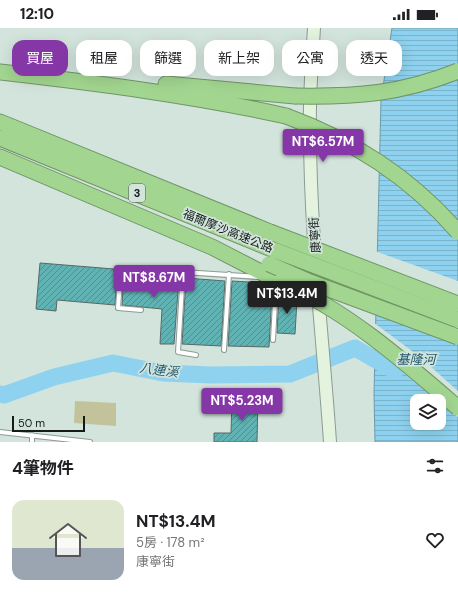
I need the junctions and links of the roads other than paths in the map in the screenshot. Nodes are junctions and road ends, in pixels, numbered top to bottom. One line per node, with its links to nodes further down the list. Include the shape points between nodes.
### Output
1 (314, 28): 14 (street, 康寧街, via 310,78 310,131)
2 (458, 71): 4 (highway, bridge, via 428,83 345,96 295,96 165,84)
3 (0, 72): 4 (highway)
4 (91, 83): 8 (highway, bridge, via 231,104 286,116 311,125 370,155 408,182 440,211)
5 (0, 122): 15 (highway, 福爾摩沙高速公路 / 3, bridge, via 270,232)
6 (0, 138): 10 (highway, 福爾摩沙高速公路 / 3)
7 (0, 157): 9 (highway)
8 (458, 232)
9 (212, 247): 10 (highway); 13 (highway)
10 (272, 257): 17 (highway, 福爾摩沙高速公路 / 3, bridge); 18 (highway, bridge, via 310,282)
11 (183, 271): 12 (lane); 16 (lane, via 122,268 118,308); 21 (lane, via 178,352)
12 (229, 274): 13 (lane); 20 (lane)
13 (278, 282): 14 (lane); 19 (lane); 22 (highway, bridge, via 300,290 354,325 400,358)
14 (319, 299): 27 (street, 康寧街)
15 (458, 304)
16 (141, 310)
17 (458, 320)
18 (458, 337)
19 (273, 340)
20 (224, 350)
21 (196, 355)
22 (458, 408)
23 (0, 432): 24 (lane)
24 (32, 435): 25 (lane); 26 (lane)
25 (32, 442)
26 (90, 442)
27 (330, 442)

